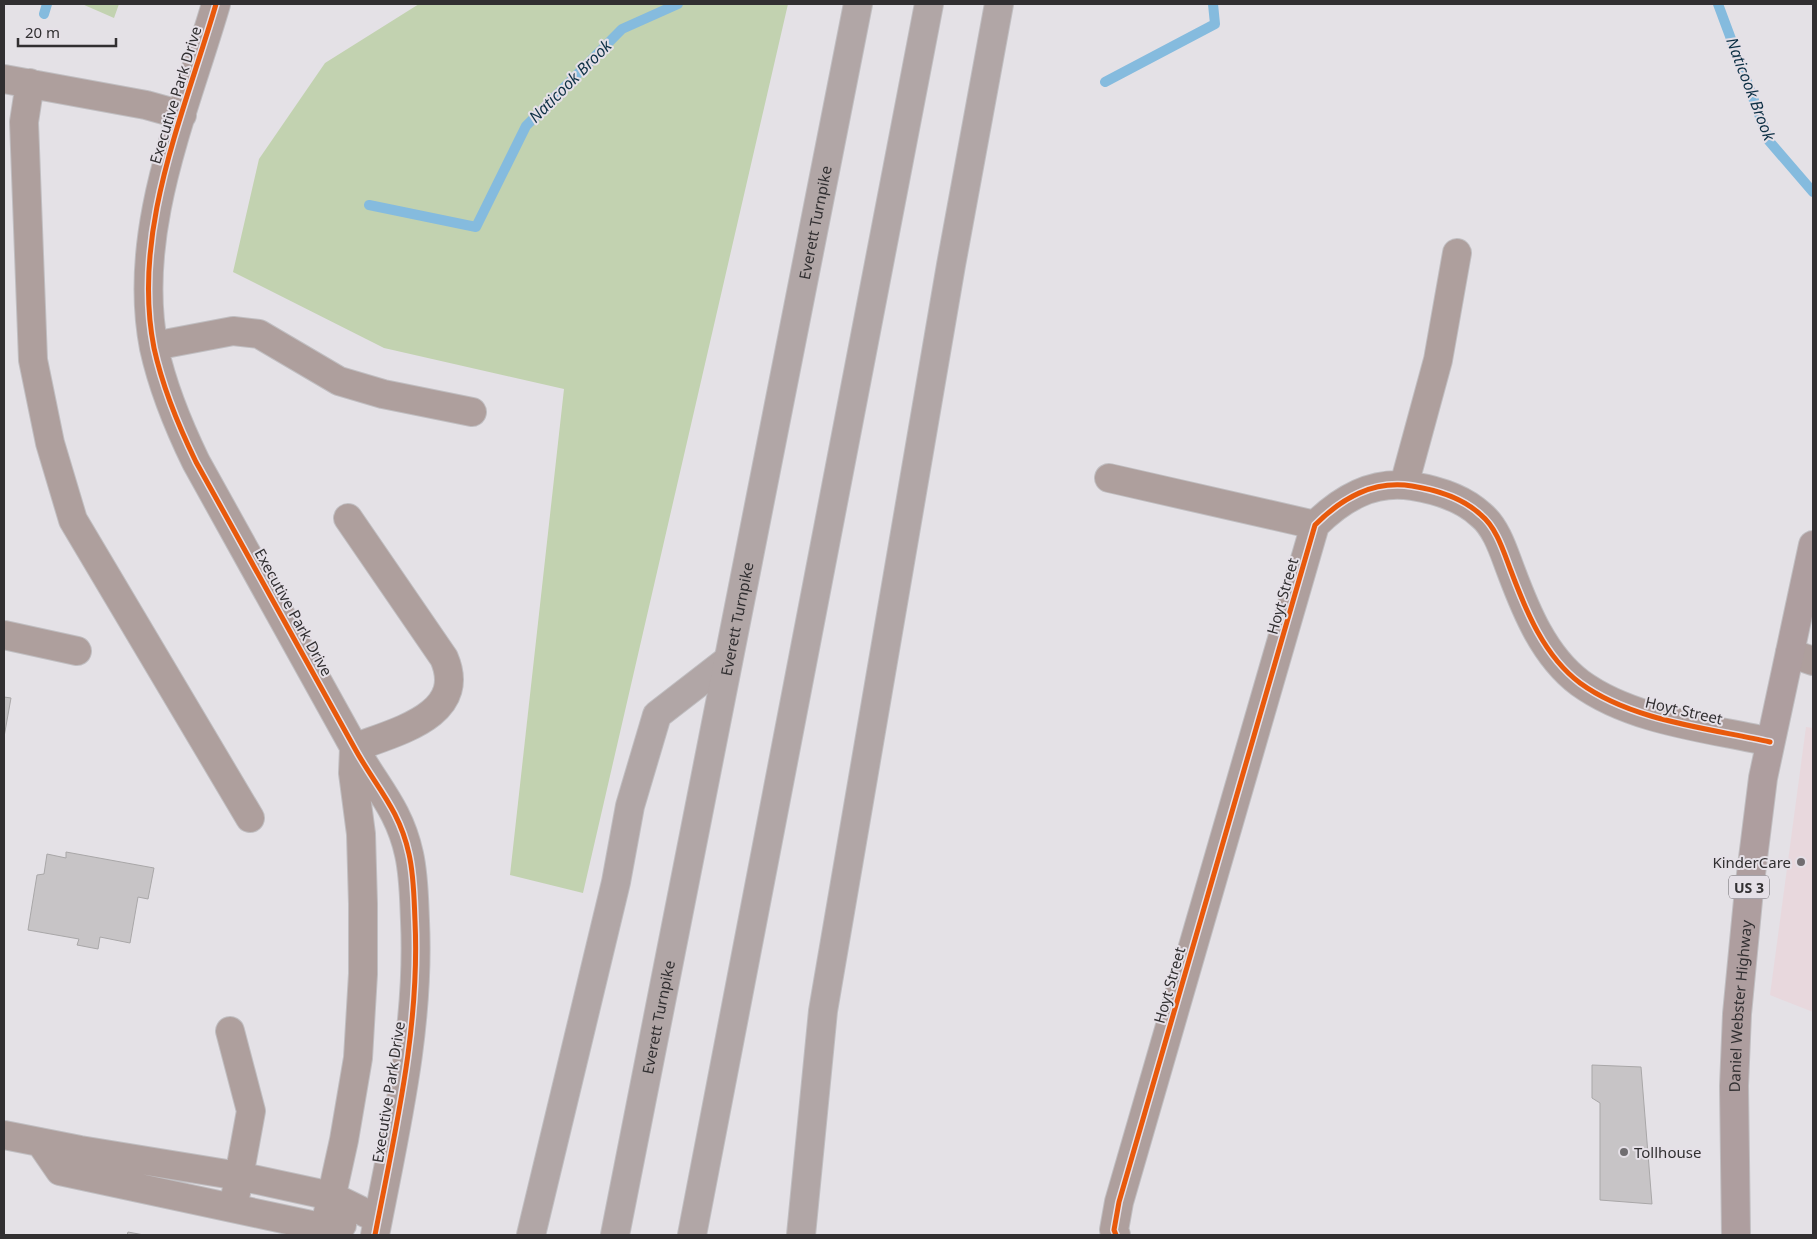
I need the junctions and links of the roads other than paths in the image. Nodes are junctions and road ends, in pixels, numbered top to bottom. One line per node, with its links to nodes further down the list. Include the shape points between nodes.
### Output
1 (216, 4): 6 (street, Executive Park Drive)
2 (858, 4): 19 (highway, Everett Turnpike)
3 (929, 4): 33 (highway)
4 (999, 4): 34 (highway, via 823,1011)
5 (17, 81): 6 (street, via 146,105); 22 (street, via 24,122 33,360 50,443 73,520)
6 (182, 115): 8 (street, Executive Park Drive, via 164,177 153,234 149,292)
7 (1457, 253): 11 (street, via 1438,360)
8 (154, 346): 9 (street, via 233,331 259,334 339,380 383,394); 21 (street, Executive Park Drive, via 174,416 196,462)
9 (472, 412)
10 (1109, 478): 13 (street)
11 (1404, 485): 13 (street, Hoyt Street, via 1377,486 1353,495 1331,509); 20 (street, Hoyt Street, via 1433,490 1459,500 1482,515 1500,542 1528,614 1548,647 1578,682 1630,710)
12 (348, 518): 21 (street, via 444,658 450,672 449,689 441,706 426,718)
13 (1315, 526): 35 (street, Hoyt Street, via 1119,1202)
14 (1813, 545): 15 (main road, Daniel Webster Highway / US 3)
15 (1809, 574): 18 (main road, Daniel Webster Highway / US 3)
16 (4, 635): 17 (street)
17 (77, 651)
18 (1802, 657): 20 (main road, Daniel Webster Highway / US 3)
19 (728, 660): 31 (highway, via 657,715 630,806 616,882); 32 (highway, Everett Turnpike)
20 (1770, 742): 36 (main road, Daniel Webster Highway / US 3, via 1757,821 1737,1014 1734,1086)
21 (354, 748): 27 (street, via 363,904 363,974 358,1058); 29 (street, Executive Park Drive, via 394,809 409,852 413,875 416,944 413,1018 405,1085)
22 (250, 818)
23 (230, 1031): 26 (street, via 251,1111)
24 (4, 1135): 25 (street)
25 (40, 1142): 26 (street); 28 (street, via 60,1171)
26 (240, 1176): 27 (street); 28 (street)
27 (331, 1196): 29 (street); 30 (street)
28 (233, 1213): 30 (street)
29 (377, 1227): 30 (street)
30 (324, 1231)
31 (532, 1235)
32 (615, 1235)
33 (692, 1235)
34 (801, 1235)
35 (1116, 1235)
36 (1736, 1235)

